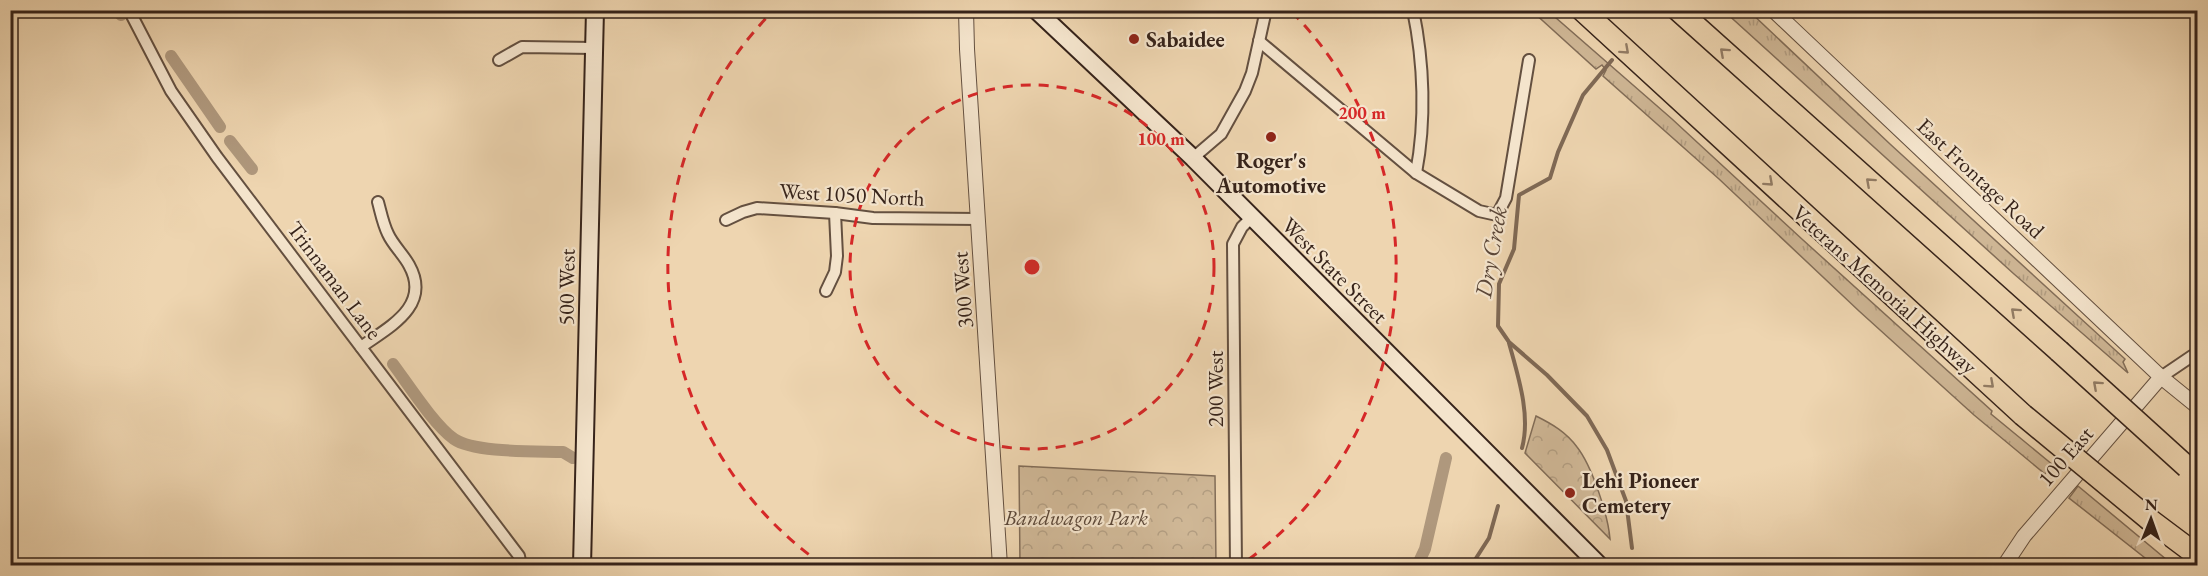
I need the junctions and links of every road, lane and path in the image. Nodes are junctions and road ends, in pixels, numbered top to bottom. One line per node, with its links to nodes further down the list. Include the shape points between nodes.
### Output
1 (129, 10): 22 (street, Trinnaman Lane, via 171,91)
2 (595, 10): 11 (main road, 500 West)
3 (966, 10): 19 (street, 300 West)
4 (1036, 10): 14 (main road, West State Street)
5 (1266, 10): 10 (street)
6 (1413, 10): 15 (street, via 1420,55 1422,131)
7 (1582, 10): 27 (highway, Veterans Memorial Highway, one-way to 27, bridge, via 2023,415)
8 (1678, 10): 26 (highway, one-way to 8, bridge)
9 (1776, 11): 24 (street, East Frontage Road)
10 (1259, 41): 14 (street, via 1245,91 1221,134); 15 (street)
11 (594, 48): 12 (street, via 522,47); 29 (main road, 500 West)
12 (499, 60)
13 (1529, 60): 15 (street, via 1506,198 1497,215 1479,211)
14 (1193, 158): 18 (main road, West State Street)
15 (1416, 173)
16 (378, 202): 22 (street, via 388,235 416,278 415,297 393,325)
17 (835, 213): 19 (street, West 1050 North, via 873,218); 20 (street, West 1050 North, via 757,208); 21 (street, via 836,272)
18 (1251, 218): 31 (street, 200 West, via 1233,244); 32 (main road, West State Street)
19 (978, 219): 30 (street, 300 West)
20 (726, 220)
21 (826, 291)
22 (361, 347): 28 (street, Trinnaman Lane, via 519,556)
23 (2198, 355): 24 (street)
24 (2161, 376): 25 (street, East Frontage Road); 33 (street, 100 East, via 2024,536)
25 (2198, 407)
26 (2192, 471)
27 (2198, 556)
28 (521, 566)
29 (582, 566)
30 (1000, 566)
31 (1236, 566)
32 (1600, 566)
33 (2004, 566)

